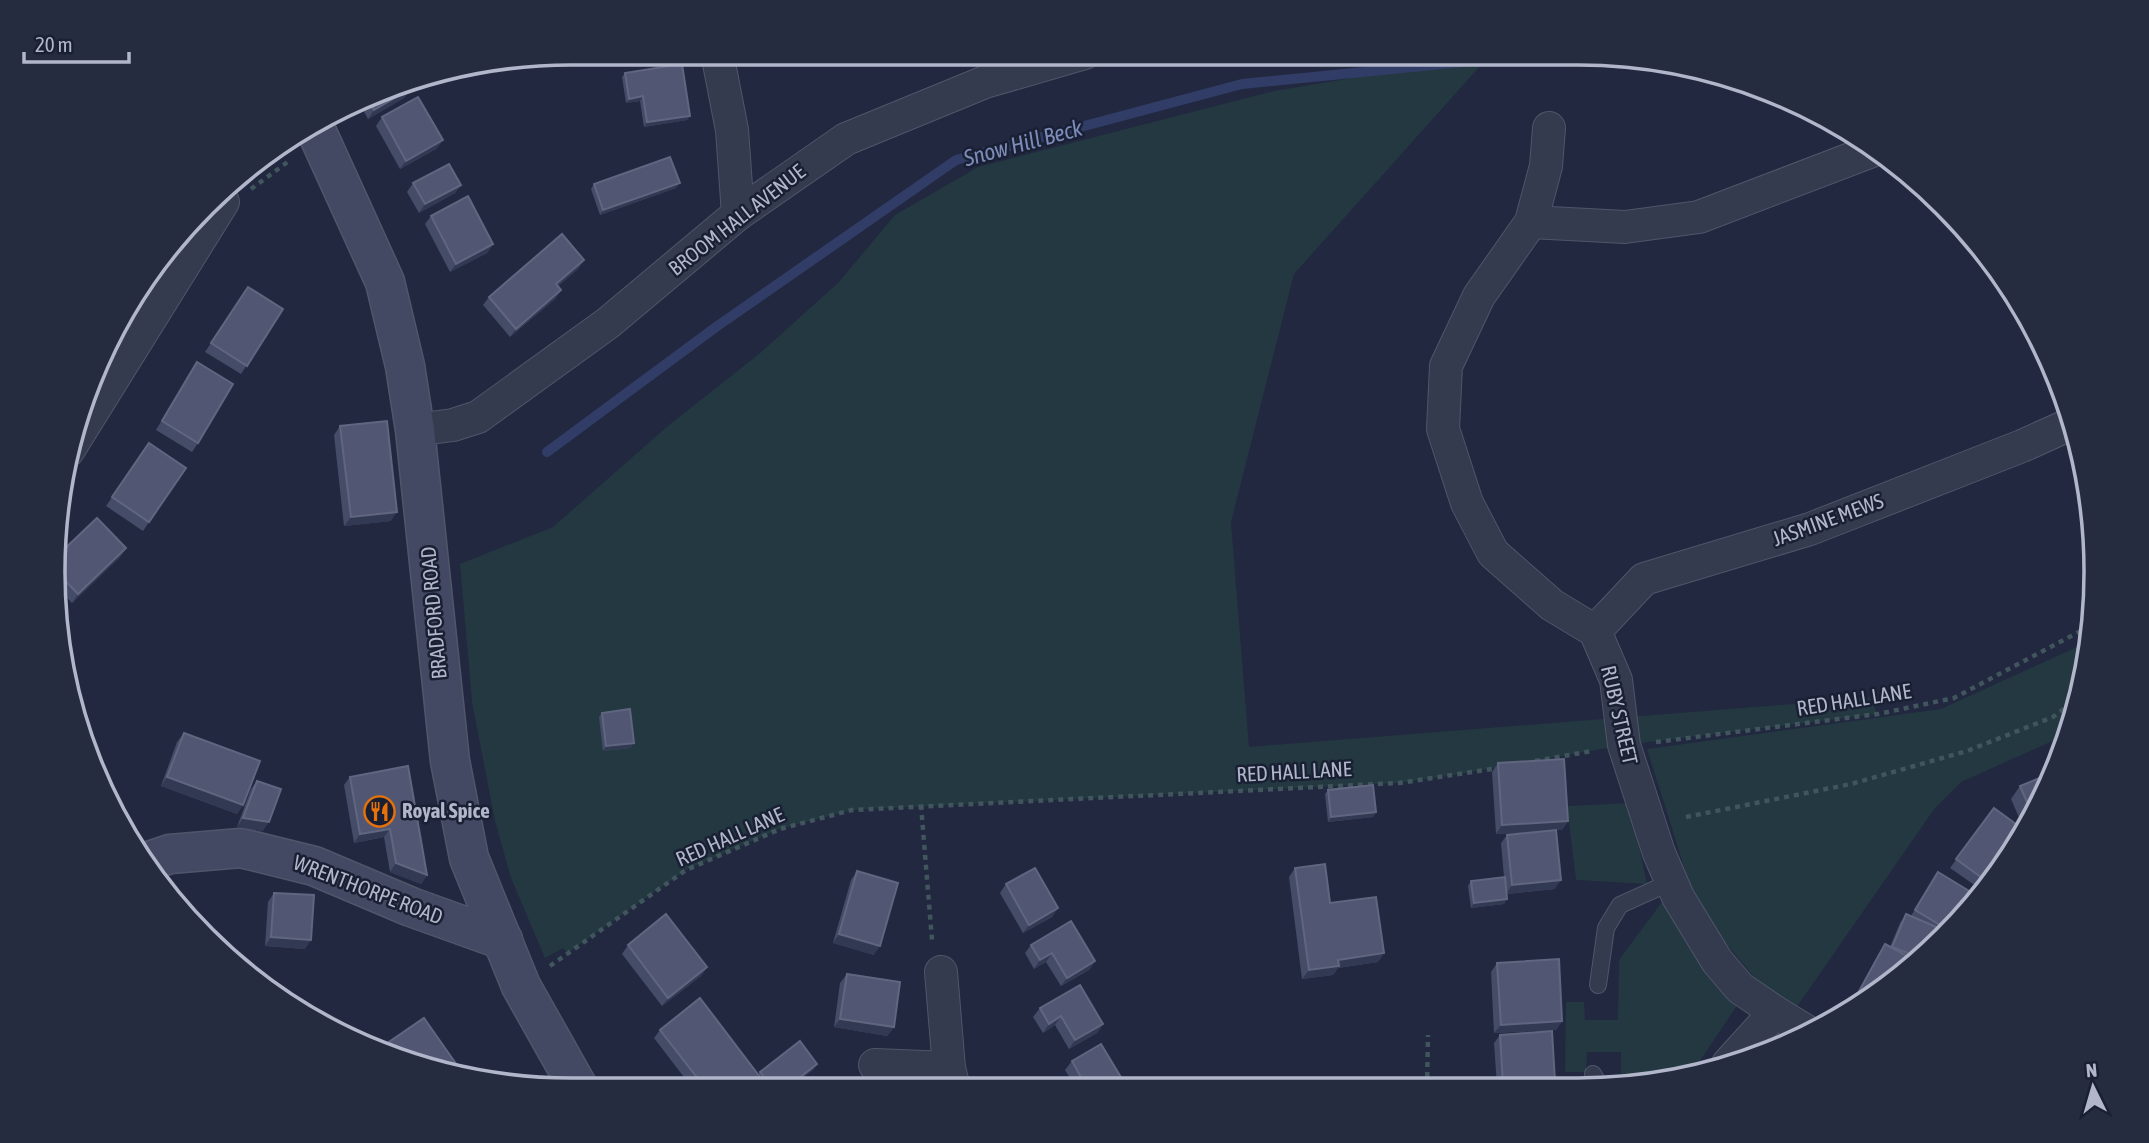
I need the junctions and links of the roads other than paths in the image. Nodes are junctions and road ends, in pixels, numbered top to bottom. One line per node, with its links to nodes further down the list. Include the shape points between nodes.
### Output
1 (719, 65): 7 (street, via 732,130)
2 (1044, 65): 7 (street, BROOM HALL AVENUE, via 985,82 846,139)
3 (1549, 128): 8 (street, via 1546,166)
4 (318, 133): 12 (street, BRADFORD ROAD, via 385,282)
5 (1864, 154): 8 (street, via 1699,217 1625,227)
6 (214, 212): 9 (street)
7 (738, 214): 12 (street, BROOM HALL AVENUE, via 608,323 478,417)
8 (1531, 222): 13 (street, via 1479,296 1446,366 1443,429 1467,503 1493,553 1552,605)
9 (200, 228): 10 (street)
10 (91, 412)
11 (2063, 428): 13 (street, JASMINE MEWS, via 1810,529 1644,579)
12 (415, 430): 16 (street, BRADFORD ROAD, via 450,761 469,858)
13 (1595, 631): 15 (street, RUBY STREET, via 1616,680 1624,745)
14 (154, 859): 16 (street, WRENTHORPE ROAD, via 241,848 314,866)
15 (1671, 882): 18 (lane, via 1620,905 1606,929); 19 (street, RUBY STREET, via 1717,961 1740,988)
16 (503, 940): 23 (street, BRADFORD ROAD, via 520,986)
17 (941, 972): 24 (street)
18 (1598, 985)
19 (1775, 1012): 20 (street, RUBY STREET); 21 (street)
20 (1800, 1027)
21 (1740, 1051)
22 (875, 1065): 24 (street)
23 (573, 1078)
24 (951, 1078)

